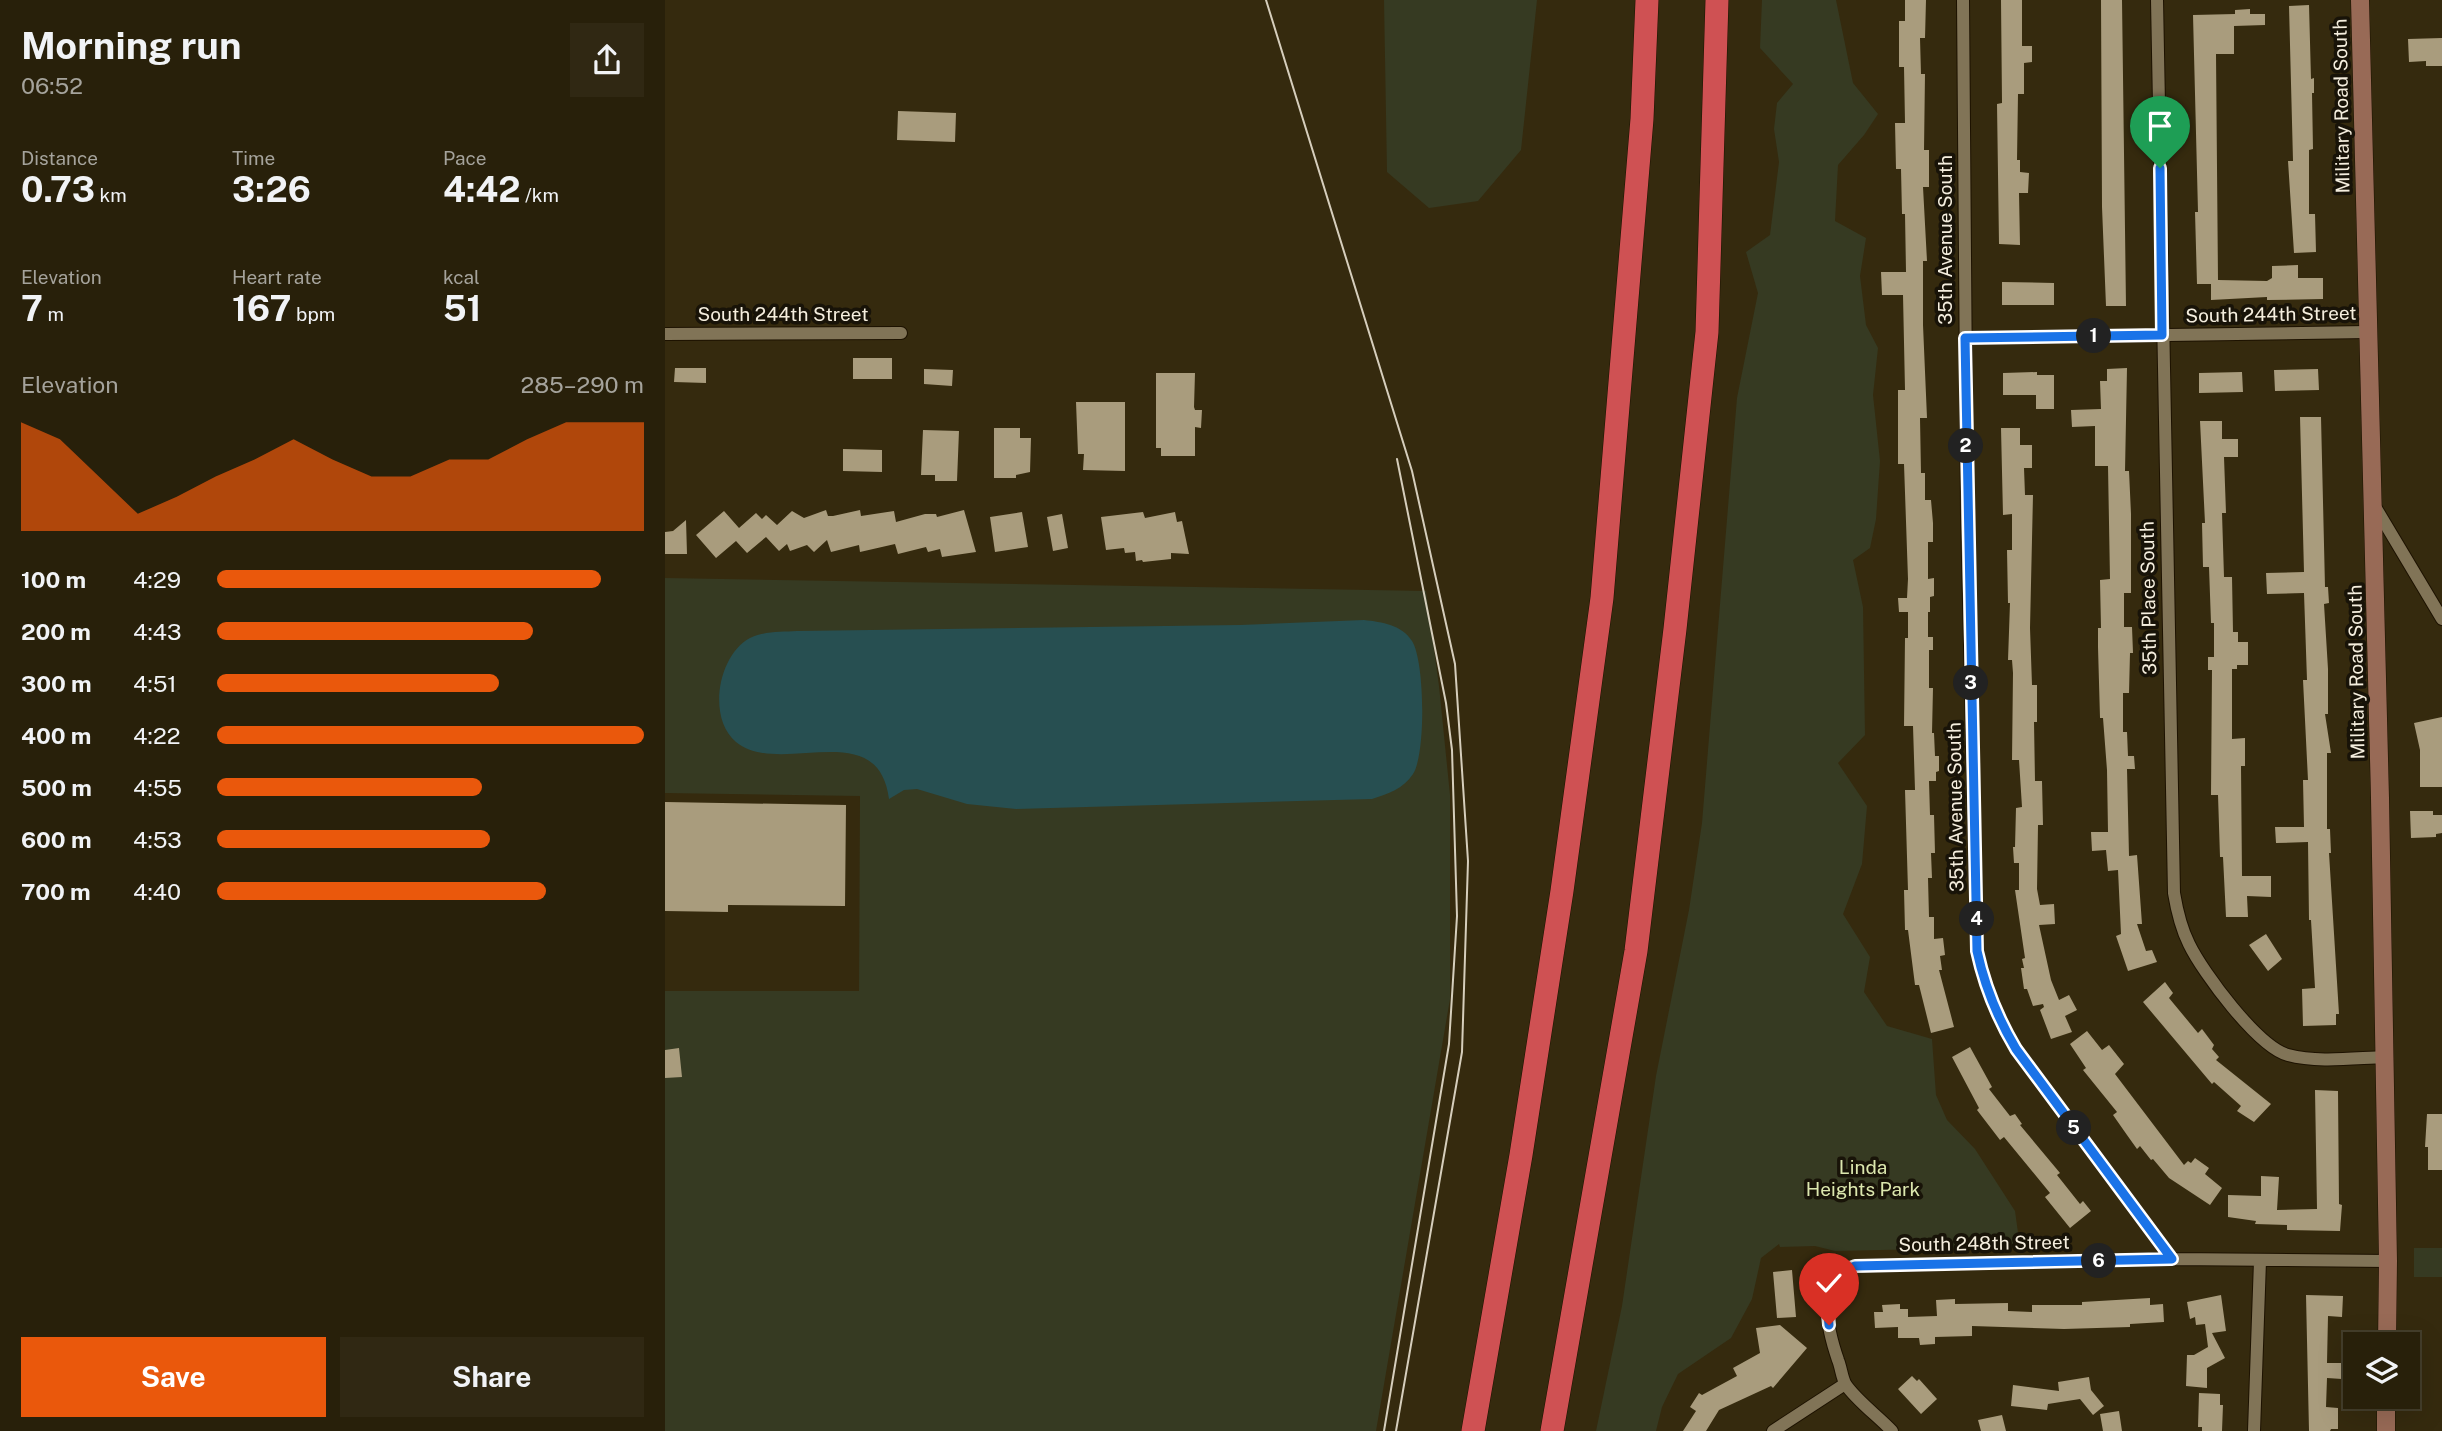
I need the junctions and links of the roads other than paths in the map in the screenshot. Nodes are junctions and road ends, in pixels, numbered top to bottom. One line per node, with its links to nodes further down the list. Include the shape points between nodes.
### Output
1 (1647, 0): 20 (highway, via 1640,145 1602,598 1562,891)
2 (1717, 0): 21 (highway, via 1707,332 1675,629 1636,951)
3 (1963, 0): 10 (street, 35th Avenue South)
4 (2157, 0): 9 (street, 35th Place South)
5 (2360, 0): 6 (main road, Military Road South)
6 (2367, 332): 9 (street, South 244th Street); 11 (main road, Military Road South)
7 (901, 333): 8 (street, South 244th Street)
8 (665, 334)
9 (2162, 335): 10 (street, South 244th Street); 13 (street, 35th Place South, via 2173,893 2179,922 2213,979 2272,1047 2301,1058)
10 (1965, 338): 14 (street, 35th Avenue South, via 1977,951 1985,987 2016,1049)
11 (2372, 502): 12 (street); 13 (main road, Military Road South)
12 (2442, 619)
13 (2385, 1057): 16 (main road, Military Road South)
14 (2172, 1259): 15 (street, South 248th Street); 18 (street, South 248th Street, via 1867,1264 1845,1270 1835,1277 1827,1308)
15 (2260, 1261): 16 (street, South 248th Street); 24 (street)
16 (2388, 1261): 17 (main road, Military Road South)
17 (2387, 1332)
18 (1845, 1384): 22 (street); 23 (street)
19 (2386, 1409): 25 (main road)
20 (1473, 1431)
21 (1552, 1431)
22 (1773, 1431)
23 (1892, 1431)
24 (2254, 1431)
25 (2386, 1431)

